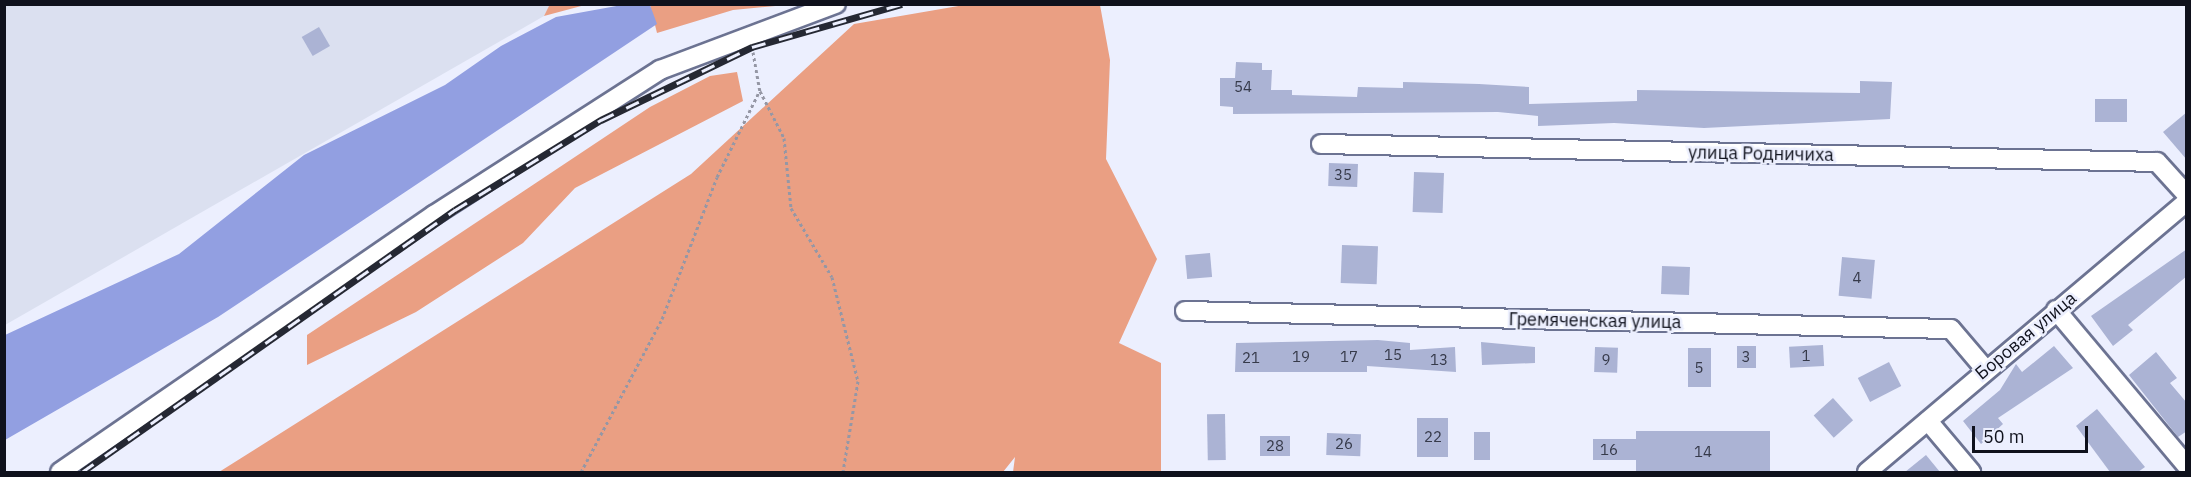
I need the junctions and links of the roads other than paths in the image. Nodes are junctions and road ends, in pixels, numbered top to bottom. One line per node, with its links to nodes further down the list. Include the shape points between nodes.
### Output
1 (836, 4): 10 (street, via 660,70 434,215)
2 (1321, 144): 3 (street, улица Родничиха, via 2157,162)
3 (2187, 194)
4 (2187, 202): 5 (street, Боровая улица)
5 (2056, 310): 7 (street, Боровая улица); 9 (street)
6 (1185, 311): 7 (street, Гремяченская улица, via 1951,329)
7 (1985, 369): 8 (street, Боровая улица)
8 (1928, 421): 11 (street, Боровая улица); 12 (street)
9 (2187, 465)
10 (60, 472)
11 (1867, 472)
12 (1971, 472)

